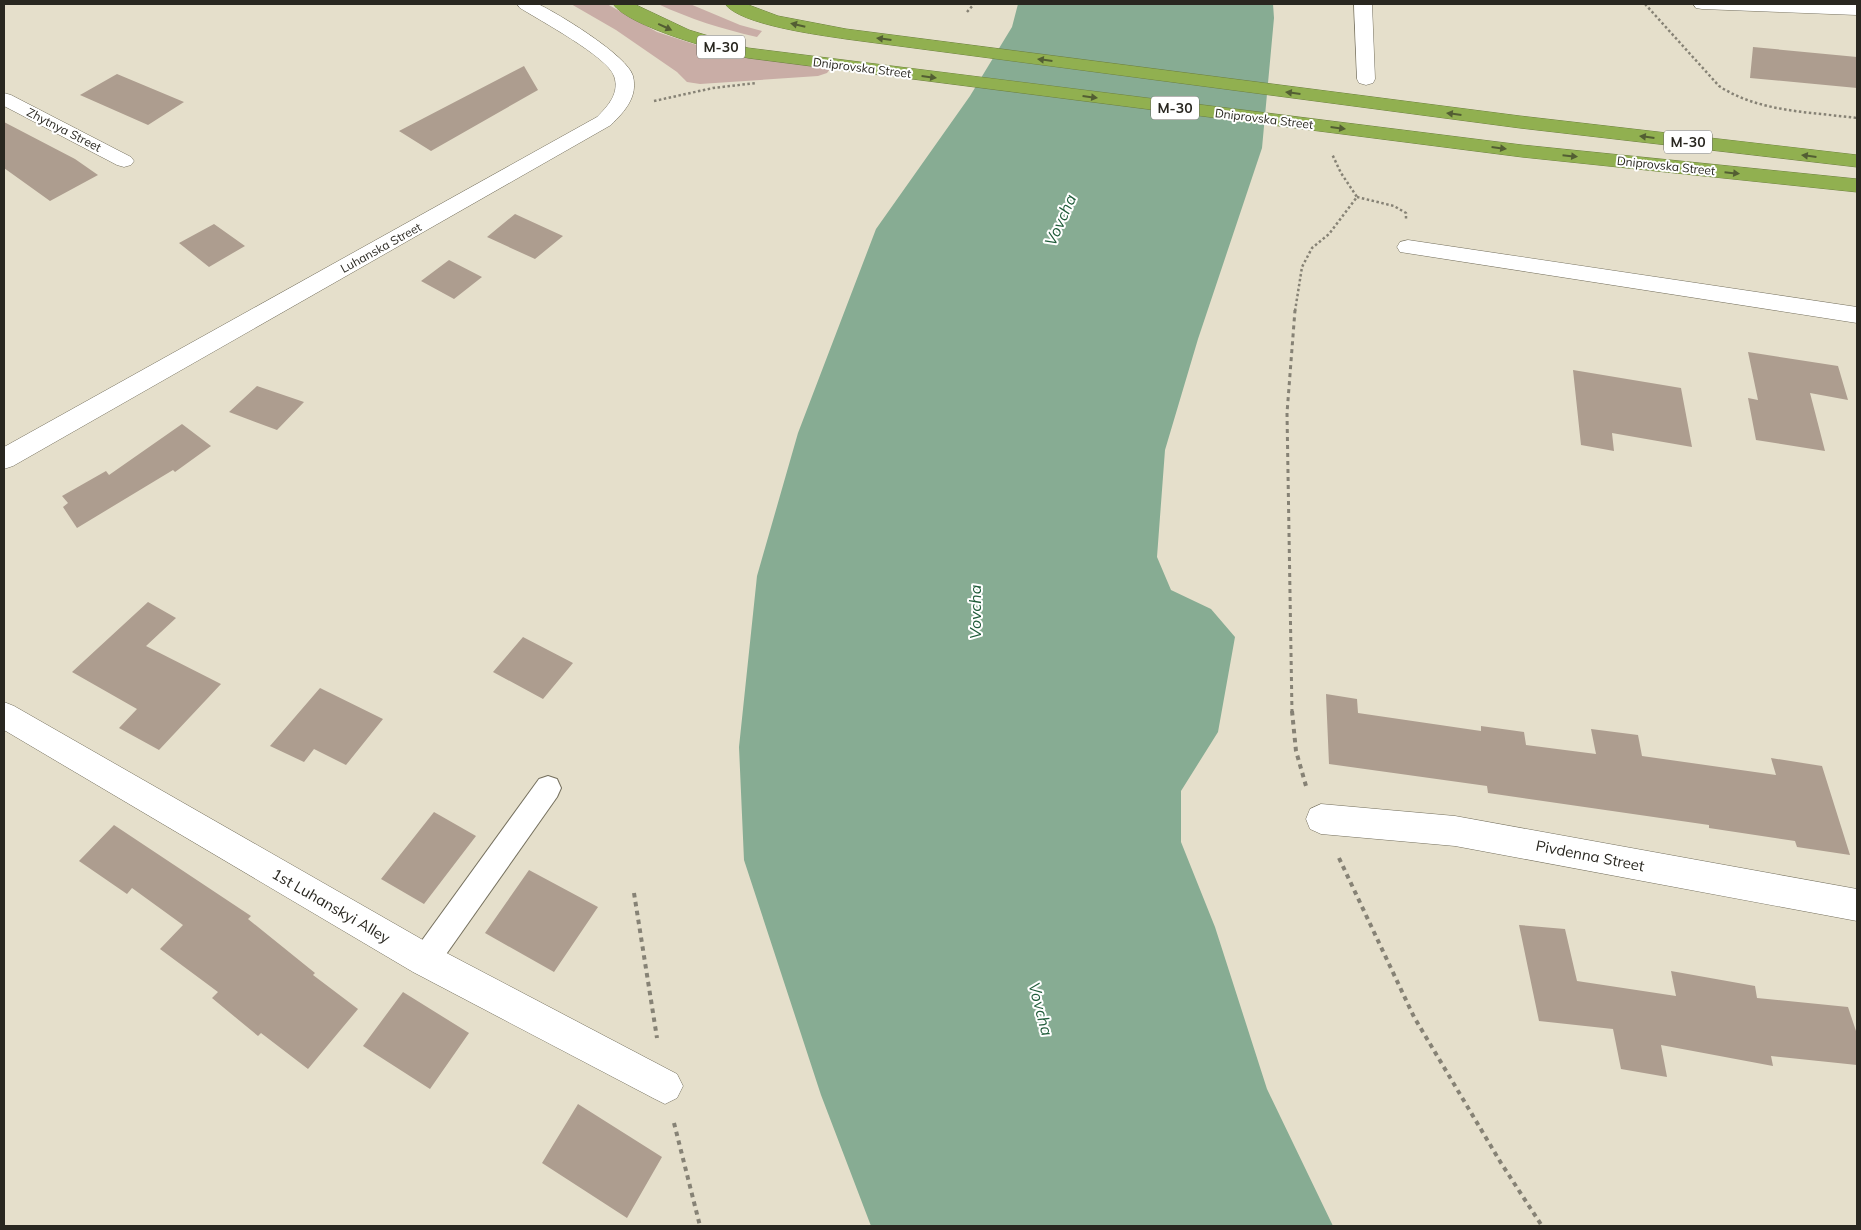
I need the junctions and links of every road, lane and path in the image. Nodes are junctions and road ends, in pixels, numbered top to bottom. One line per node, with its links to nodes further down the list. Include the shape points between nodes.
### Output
1 (526, 4): 14 (street, Luhanska Street, via 598,48 623,73 625,94)
2 (622, 4): 19 (highway, Dniprovska Street / М-30, one-way to 19, via 677,33 748,53 1522,151)
3 (724, 4): 8 (highway, Dniprovska Street)
4 (974, 4): 10 (path)
5 (1363, 4): 11 (street)
6 (1645, 4): 15 (path, via 1719,86 1734,96 1773,107)
7 (1702, 4): 9 (street)
8 (738, 7): 18 (highway, Dniprovska Street / М-30, one-way to 8, via 1520,122 846,34 776,20)
9 (1857, 10)
10 (967, 12)
11 (1366, 79)
12 (764, 83): 14 (path, via 669,97)
13 (4, 99): 17 (street, Zhytnya Street)
14 (611, 115): 23 (street, Luhanska Street, via 591,130)
15 (1857, 118)
16 (1330, 152): 20 (path)
17 (124, 161)
18 (1857, 162)
19 (1857, 186)
20 (1357, 197): 21 (path, via 1394,206 1406,213); 26 (path, via 1329,234 1312,248 1302,266 1287,413 1292,712 1296,751 1306,790)
21 (1408, 247): 22 (street)
22 (1857, 315)
23 (4, 459)
24 (4, 714): 28 (street, 1st Luhanskyi Alley)
25 (548, 788): 28 (lane)
26 (1320, 819): 27 (street, Pivdenna Street, via 1455,831); 30 (path, via 1414,1017)
27 (1857, 905)
28 (425, 960): 29 (street, 1st Luhanskyi Alley)
29 (665, 1086)
30 (1542, 1226)

